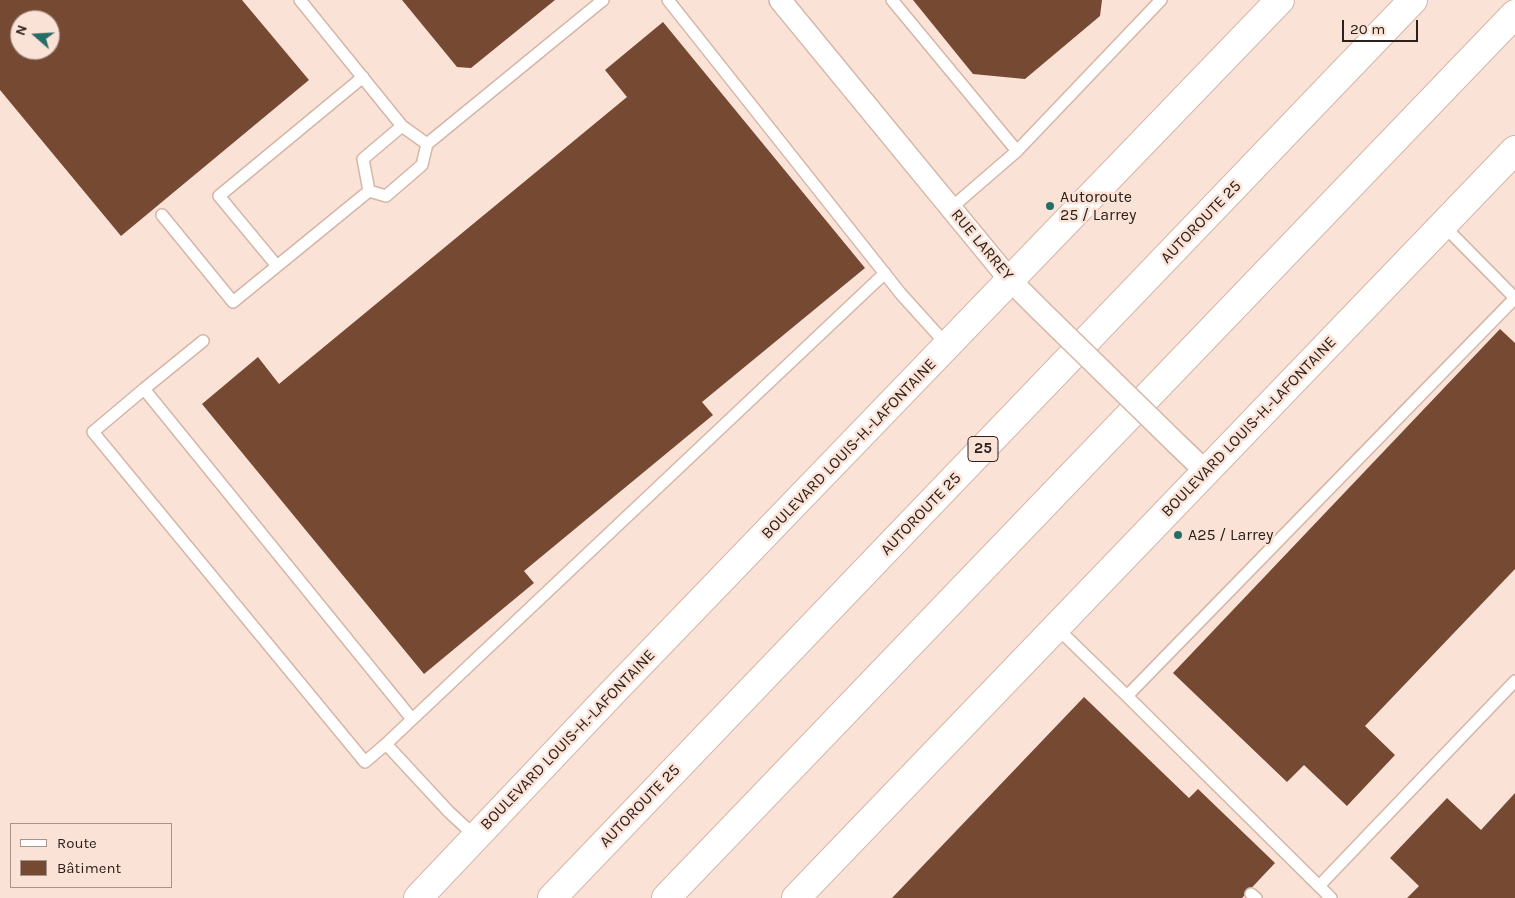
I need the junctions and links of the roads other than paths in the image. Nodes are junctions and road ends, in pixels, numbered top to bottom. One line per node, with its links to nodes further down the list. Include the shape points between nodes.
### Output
1 (300, 0): 10 (lane)
2 (603, 0): 12 (lane)
3 (668, 0): 20 (lane)
4 (780, 0): 16 (street, RUE LARREY)
5 (892, 0): 14 (lane)
6 (1161, 0): 14 (lane)
7 (1280, 0): 21 (main road, BOULEVARD LOUIS-H.-LAFONTAINE)
8 (1413, 0): 35 (main road, AUTOROUTE 25 / 25)
9 (1515, 14): 36 (main road)
10 (363, 77): 11 (lane); 19 (lane, via 220,196)
11 (402, 126): 12 (lane); 15 (lane, via 363,159)
12 (427, 144): 15 (lane, via 422,165 386,196)
13 (1515, 150): 18 (main road, BOULEVARD LOUIS-H.-LAFONTAINE)
14 (1016, 151): 16 (lane)
15 (369, 190): 19 (lane)
16 (951, 208): 21 (street, RUE LARREY)
17 (162, 215): 19 (lane, via 233,302)
18 (1443, 225): 22 (lane); 26 (main road, BOULEVARD LOUIS-H.-LAFONTAINE)
19 (277, 266)
20 (885, 273): 24 (lane); 30 (lane)
21 (1010, 280): 24 (main road, BOULEVARD LOUIS-H.-LAFONTAINE); 26 (street, RUE LARREY, bridge)
22 (1515, 298): 29 (lane)
23 (203, 341): 25 (lane)
24 (948, 346): 32 (main road, BOULEVARD LOUIS-H.-LAFONTAINE)
25 (144, 389): 30 (lane); 31 (lane, via 93,432 365,762)
26 (1205, 471): 27 (main road, BOULEVARD LOUIS-H.-LAFONTAINE)
27 (1056, 628): 29 (lane); 37 (main road, BOULEVARD LOUIS-H.-LAFONTAINE)
28 (1515, 681): 33 (lane)
29 (1126, 696): 33 (lane)
30 (412, 719): 31 (lane)
31 (386, 744): 32 (lane)
32 (476, 837): 34 (main road, BOULEVARD LOUIS-H.-LAFONTAINE)
33 (1319, 886): 38 (lane)
34 (418, 898)
35 (552, 898)
36 (666, 898)
37 (796, 898)
38 (1331, 898)

